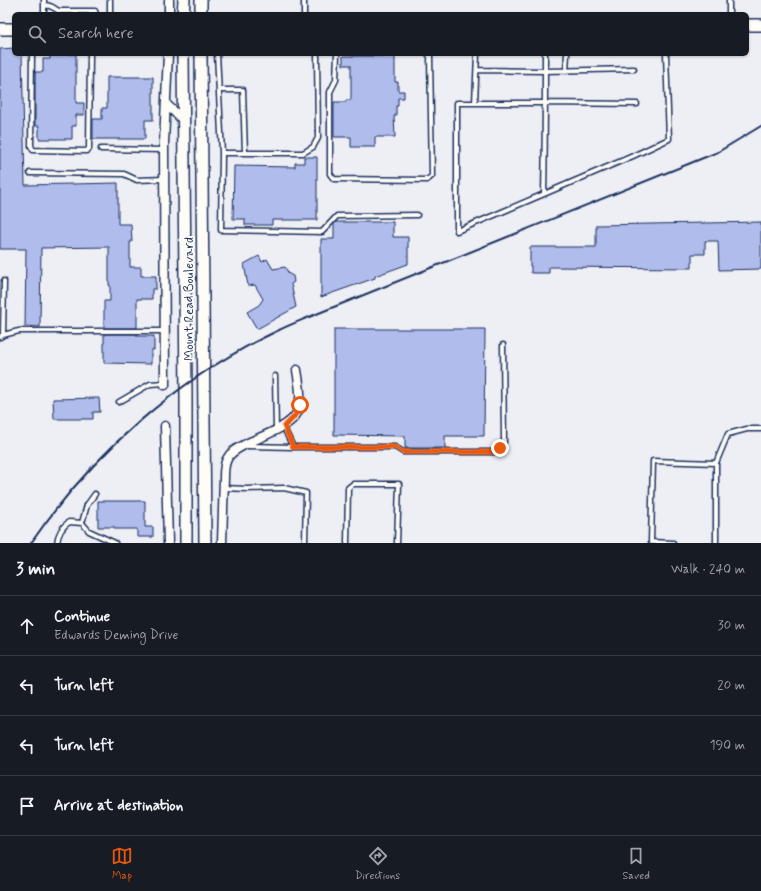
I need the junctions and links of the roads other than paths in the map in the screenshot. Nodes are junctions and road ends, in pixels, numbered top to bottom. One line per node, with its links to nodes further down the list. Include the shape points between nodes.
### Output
1 (44, 0): 8 (lane)
2 (110, 0): 11 (lane)
3 (169, 0): 12 (street)
4 (184, 0): 13 (main road)
5 (201, 0): 14 (main road)
6 (304, 0): 15 (lane)
7 (729, 0): 16 (lane)
8 (44, 5): 9 (lane); 10 (lane, via 52,6 59,11)
9 (44, 12)
10 (95, 12)
11 (110, 12)
12 (169, 12)
13 (184, 12)
14 (201, 12)
15 (304, 12)
16 (729, 12)
17 (749, 25): 18 (main road)
18 (761, 25)
19 (12, 28): 20 (main road)
20 (0, 29)
21 (32, 56): 22 (lane, via 33,150 86,151 89,149)
22 (90, 56)
23 (168, 56): 41 (street, Mount Read Boulevard)
24 (183, 56): 43 (main road, Mount Read Boulevard)
25 (201, 56): 73 (main road, Mount Read Boulevard)
26 (217, 56): 38 (lane)
27 (318, 56): 47 (lane, via 318,138 313,147 303,153)
28 (337, 56): 29 (lane, via 336,80 330,92 330,174 334,179 427,180 432,176)
29 (430, 56)
30 (477, 56): 35 (lane)
31 (545, 56): 36 (lane)
32 (567, 56): 37 (lane)
33 (666, 56): 50 (lane, via 669,139)
34 (634, 69): 37 (lane)
35 (477, 70): 36 (lane); 39 (lane)
36 (545, 71): 37 (lane); 40 (lane)
37 (566, 71)
38 (219, 90): 46 (lane); 47 (lane, via 243,90)
39 (476, 103): 40 (lane); 50 (lane, via 457,103 457,231)
40 (545, 103): 42 (lane); 50 (lane)
41 (166, 104): 43 (street); 45 (street, Mount Read Boulevard)
42 (637, 104)
43 (184, 121): 72 (main road, Mount Read Boulevard)
44 (101, 149): 45 (lane)
45 (164, 150): 49 (street, Mount Read Boulevard)
46 (222, 153): 47 (lane); 51 (lane, via 221,230 322,232 337,216)
47 (245, 153)
48 (30, 173): 49 (lane, via 124,174 137,180)
49 (165, 179): 53 (street, Mount Read Boulevard)
50 (544, 194)
51 (417, 215)
52 (4, 281): 54 (lane)
53 (165, 331): 54 (lane, via 19,331); 58 (street, Mount Read Boulevard)
54 (2, 336)
55 (503, 345): 64 (lane, via 504,442 494,452 403,452 395,447)
56 (297, 370): 61 (street, via 300,405 292,420)
57 (276, 376): 61 (lane)
58 (165, 384): 59 (lane, via 150,384)
59 (119, 402)
60 (165, 426): 71 (street)
61 (280, 428): 63 (street); 64 (lane)
62 (761, 429): 65 (lane, via 747,429 728,434)
63 (242, 446): 64 (lane); 66 (street, via 227,458)
64 (293, 447)
65 (716, 463): 78 (lane, via 653,462 651,542); 79 (lane)
66 (224, 488): 74 (street); 75 (lane, via 284,488 306,493)
67 (95, 494): 68 (lane, via 87,505)
68 (82, 523): 69 (lane, via 69,522 62,527); 70 (lane, via 89,531)
69 (57, 543)
70 (115, 543)
71 (168, 543)
72 (186, 543)
73 (205, 543)
74 (222, 543)
75 (305, 543)
76 (347, 543): 77 (lane, via 348,488 353,484 398,484)
77 (397, 543)
78 (673, 543)
79 (716, 543)

